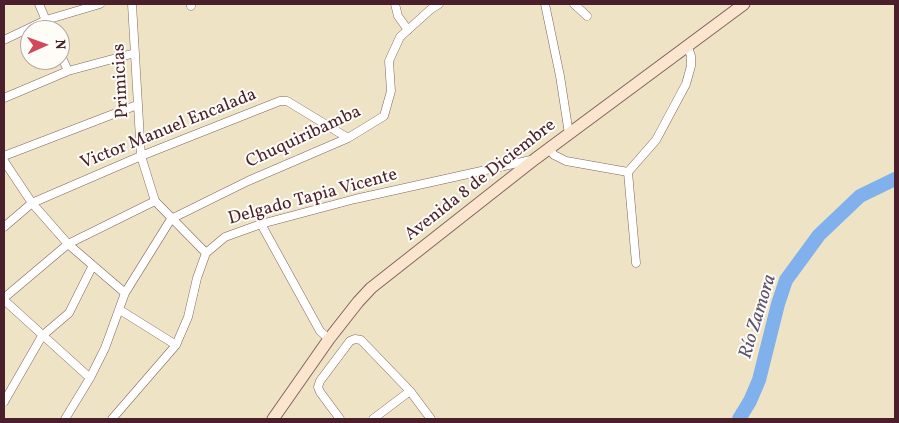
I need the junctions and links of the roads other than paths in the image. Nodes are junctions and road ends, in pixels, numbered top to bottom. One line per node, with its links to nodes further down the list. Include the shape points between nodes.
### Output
1 (39, 4): 10 (street)
2 (100, 4): 10 (street)
3 (132, 4): 15 (street, Primicias)
4 (395, 4): 11 (street, via 398,16)
5 (439, 4): 11 (street, Chuquiribamba)
6 (545, 4): 19 (street)
7 (574, 4): 9 (street)
8 (744, 4): 14 (main road, Avenida 8 de Diciembre)
9 (587, 16)
10 (46, 20)
11 (408, 30): 20 (street, Chuquiribamba, via 400,37 390,61 391,91 384,116)
12 (20, 32): 13 (street)
13 (4, 40)
14 (688, 47): 19 (main road, Avenida 8 de Diciembre); 26 (street, via 691,66 686,84 656,140)
15 (135, 53): 16 (street); 18 (street, Primicias)
16 (68, 71): 17 (street)
17 (4, 98)
18 (137, 105): 22 (street); 23 (street, Primicias)
19 (569, 134): 21 (main road, Avenida 8 de Diciembre)
20 (348, 138): 23 (street, Victor Manuel Encalada, via 287,101 280,101); 29 (street, Chuquiribamba, via 248,181)
21 (549, 149): 24 (main road, Avenida 8 de Diciembre); 26 (street, via 566,161)
22 (4, 156)
23 (141, 156): 27 (street, Primicias); 28 (street, Victor Manuel Encalada)
24 (535, 159): 30 (street, Delgado Tapia Vicente, via 355,199); 40 (main road, Avenida 8 de Diciembre, via 371,288)
25 (4, 161): 28 (street)
26 (628, 172): 34 (street)
27 (155, 201): 29 (street, Primicias); 32 (street)
28 (32, 203): 31 (street, Victor Manuel Encalada); 32 (street)
29 (171, 219): 33 (street, Primicias); 36 (street)
30 (261, 224): 33 (street, Delgado Tapia Vicente, via 225,237); 40 (street)
31 (4, 227)
32 (68, 244): 35 (street); 37 (street)
33 (206, 254): 41 (street, Delgado Tapia Vicente)
34 (636, 263)
35 (92, 266): 36 (street); 39 (street, via 69,313)
36 (124, 293): 38 (street)
37 (4, 299): 39 (street)
38 (120, 310): 41 (street); 43 (street)
39 (42, 336): 43 (street); 45 (street)
40 (326, 344): 42 (street); 48 (main road, Avenida 8 de Diciembre)
41 (176, 346): 47 (street, Delgado Tapia Vicente)
42 (336, 359): 44 (street, via 350,341 361,340); 49 (street, via 318,387)
43 (90, 378): 46 (street)
44 (410, 391): 50 (street); 51 (street)
45 (4, 402)
46 (64, 419)
47 (112, 419)
48 (273, 419)
49 (340, 419)
50 (373, 419)
51 (431, 419)

